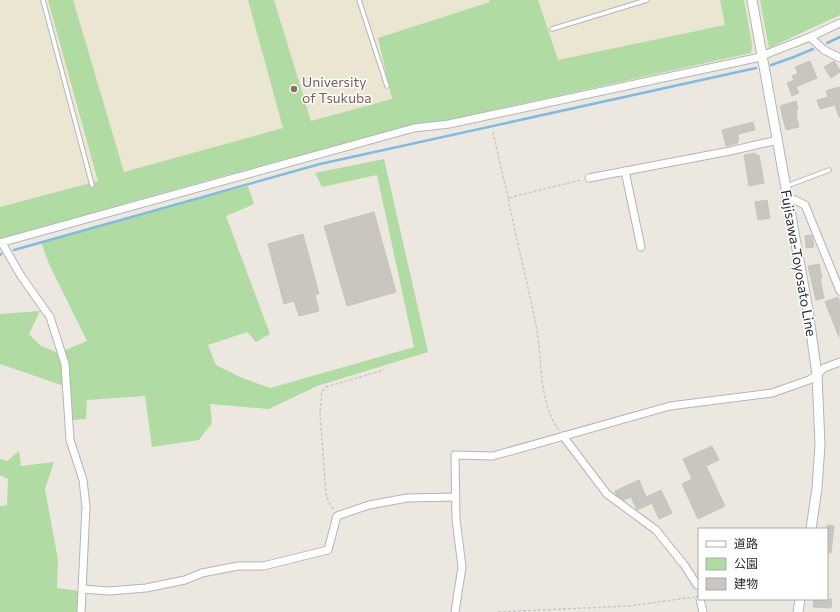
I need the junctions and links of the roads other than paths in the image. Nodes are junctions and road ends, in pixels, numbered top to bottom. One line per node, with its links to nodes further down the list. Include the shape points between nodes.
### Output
1 (43, 0): 15 (lane)
2 (360, 0): 10 (lane)
3 (647, 0): 6 (lane)
4 (752, 0): 8 (main road, Fujisawa-Toyosato Line)
5 (840, 23): 7 (street)
6 (552, 29)
7 (810, 37): 8 (street); 9 (street, via 824,50)
8 (762, 56): 11 (main road, Fujisawa-Toyosato Line); 18 (street, via 449,124 414,128)
9 (840, 58)
10 (387, 86)
11 (778, 140): 13 (street); 16 (main road, Fujisawa-Toyosato Line)
12 (828, 170): 16 (lane)
13 (625, 171): 14 (street); 19 (street)
14 (589, 178)
15 (92, 185)
16 (786, 186): 17 (main road, Fujisawa-Toyosato Line)
17 (788, 202): 20 (street, via 795,200 804,205); 22 (main road, Fujisawa-Toyosato Line)
18 (1, 243): 27 (street, via 50,317 65,364 70,440 83,480 86,507)
19 (641, 247)
20 (840, 291)
21 (840, 362): 22 (street, via 824,368)
22 (817, 375): 23 (street, via 772,393 670,406); 25 (main road, Fujisawa-Toyosato Line, via 820,445)
23 (564, 436): 24 (street, via 493,456 455,455); 26 (street, via 607,494 656,530)
24 (456, 496): 27 (street, via 400,499 369,504 337,516 328,550 262,566 238,566 202,573 185,580 146,588 109,591); 31 (street, via 462,567)
25 (811, 528)
26 (698, 585)
27 (83, 589): 30 (street)
28 (700, 600): 32 (street)
29 (800, 600): 33 (main road)
30 (81, 612)
31 (455, 612)
32 (703, 612)
33 (798, 612)

